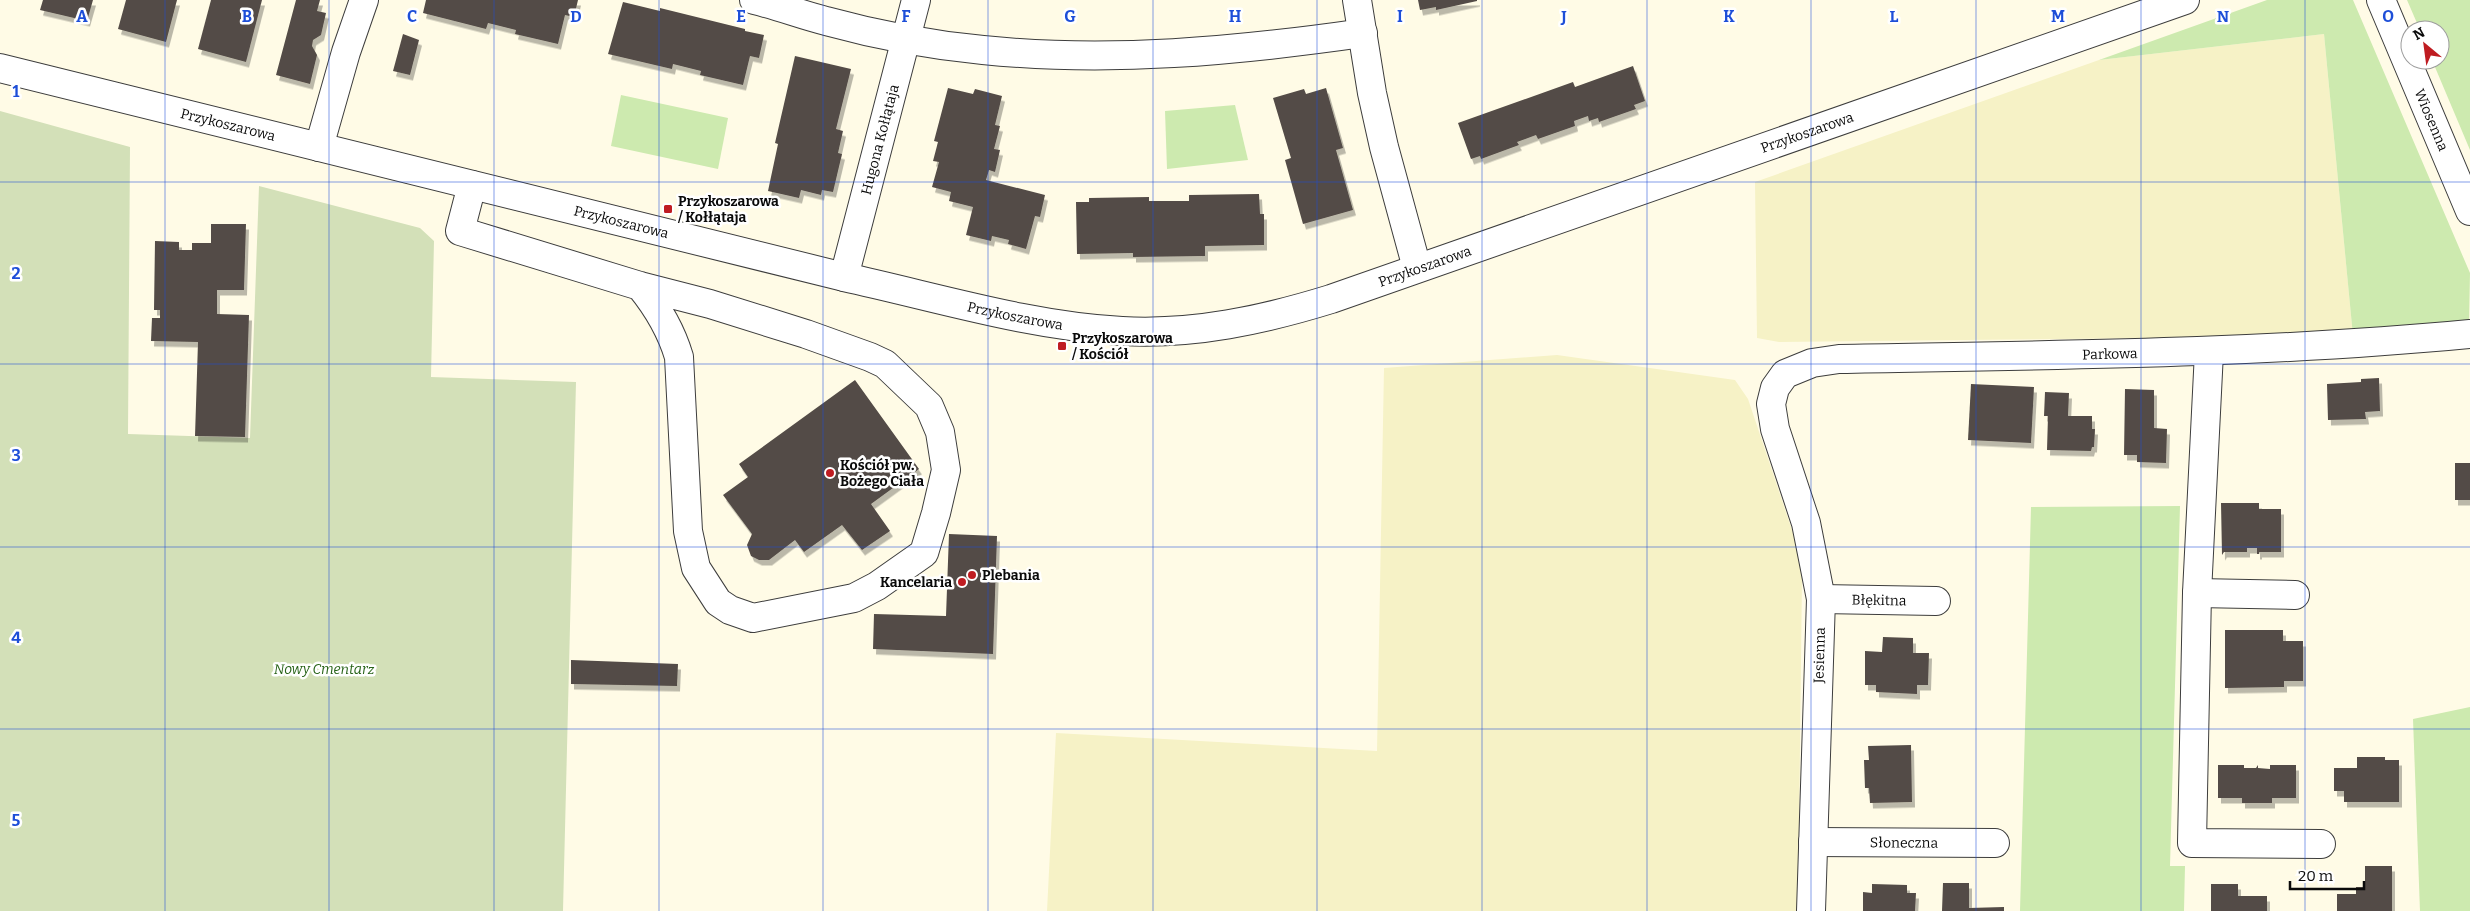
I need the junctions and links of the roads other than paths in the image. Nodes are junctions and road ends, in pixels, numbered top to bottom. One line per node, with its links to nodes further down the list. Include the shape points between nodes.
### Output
1 (364, 0): 10 (street)
2 (754, 0): 8 (street, via 824,21)
3 (916, 0): 8 (street, Hugona Kołłątaja)
4 (1357, 0): 7 (street)
5 (2185, 0): 13 (street, Przykoszarowa)
6 (2381, 0): 12 (street, Wiosenna)
7 (1363, 33): 8 (street, via 1231,50 1104,56 982,50); 13 (street, via 1384,148)
8 (907, 38): 14 (street, Hugona Kołłątaja)
9 (0, 68): 10 (street, Przykoszarowa)
10 (319, 148): 11 (street, Przykoszarowa)
11 (472, 185): 14 (street, Przykoszarowa); 15 (street, via 460,232)
12 (2470, 211)
13 (1417, 268): 14 (street, Przykoszarowa, via 1331,299 1262,318 1162,331 1124,331 1049,322)
14 (844, 277)
15 (640, 286): 15 (street, via 806,334 870,357 899,376 929,406 940,432 946,470 924,553 854,598 753,618 718,602 696,568 688,531 679,357 672,333)
16 (2470, 334): 17 (street, Parkowa)
17 (2209, 352): 18 (street, Parkowa, via 1839,359 1812,363 1786,374 1775,388); 19 (street)
18 (1771, 404): 21 (street, Jesienna, via 1775,429 1806,523)
19 (2197, 593): 20 (street); 25 (street, via 2192,843)
20 (2295, 595)
21 (1821, 599): 22 (street, Błękitna); 23 (street, Jesienna)
22 (1936, 602)
23 (1813, 842): 24 (street, Słoneczna); 26 (street, Jesienna)
24 (1995, 843)
25 (2321, 844)
26 (1811, 911)

